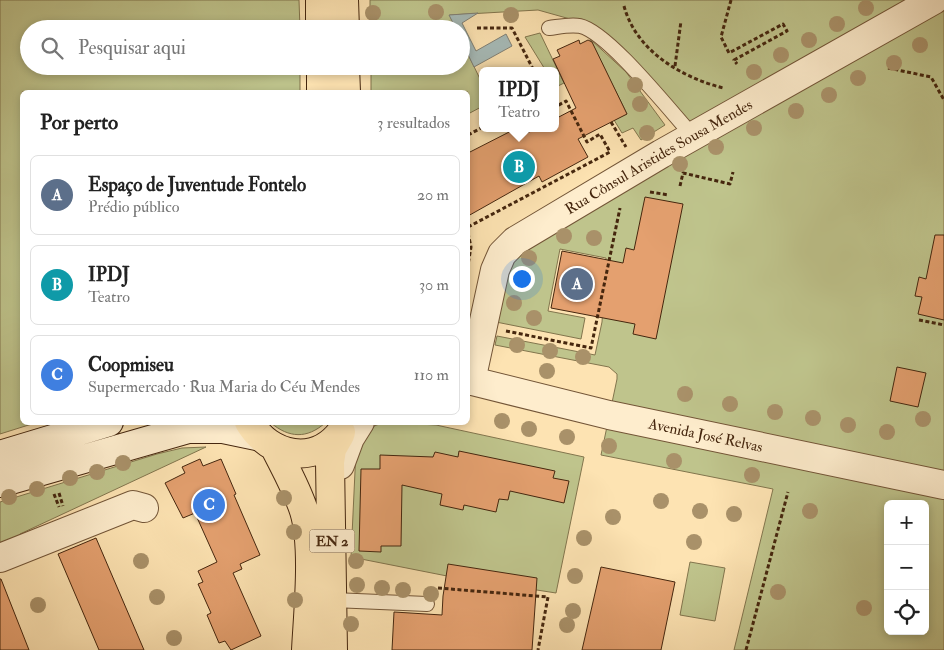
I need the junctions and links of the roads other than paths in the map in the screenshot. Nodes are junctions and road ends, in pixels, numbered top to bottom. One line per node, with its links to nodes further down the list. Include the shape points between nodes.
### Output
1 (320, 0): 4 (main road)
2 (344, 0): 5 (main road)
3 (934, 0): 11 (street, Rua Cônsul Aristides Sousa Mendes)
4 (320, 20)
5 (345, 20)
6 (549, 28): 11 (lane, via 579,26 602,38)
7 (321, 75): 9 (main road)
8 (345, 75): 10 (main road)
9 (321, 90)
10 (346, 90)
11 (693, 136): 12 (street, Rua Cônsul Aristides Sousa Mendes, via 515,241 502,254 495,270)
12 (470, 377)
13 (470, 381): 19 (street, Avenida José Relvas, via 610,415)
14 (99, 425): 17 (street)
15 (349, 426): 16 (main road, EN 2, via 318,451 306,454 285,452); 22 (main road, EN 2, via 332,449 330,462)
16 (262, 436): 18 (street, via 223,429 188,429); 24 (main road, EN 2, via 296,491 304,512 309,578)
17 (0, 455)
18 (0, 484)
19 (944, 485)
20 (144, 508): 21 (street, via 133,505)
21 (0, 558)
22 (333, 600): 23 (lane); 25 (main road, EN 2)
23 (432, 601)
24 (306, 650)
25 (333, 650)

